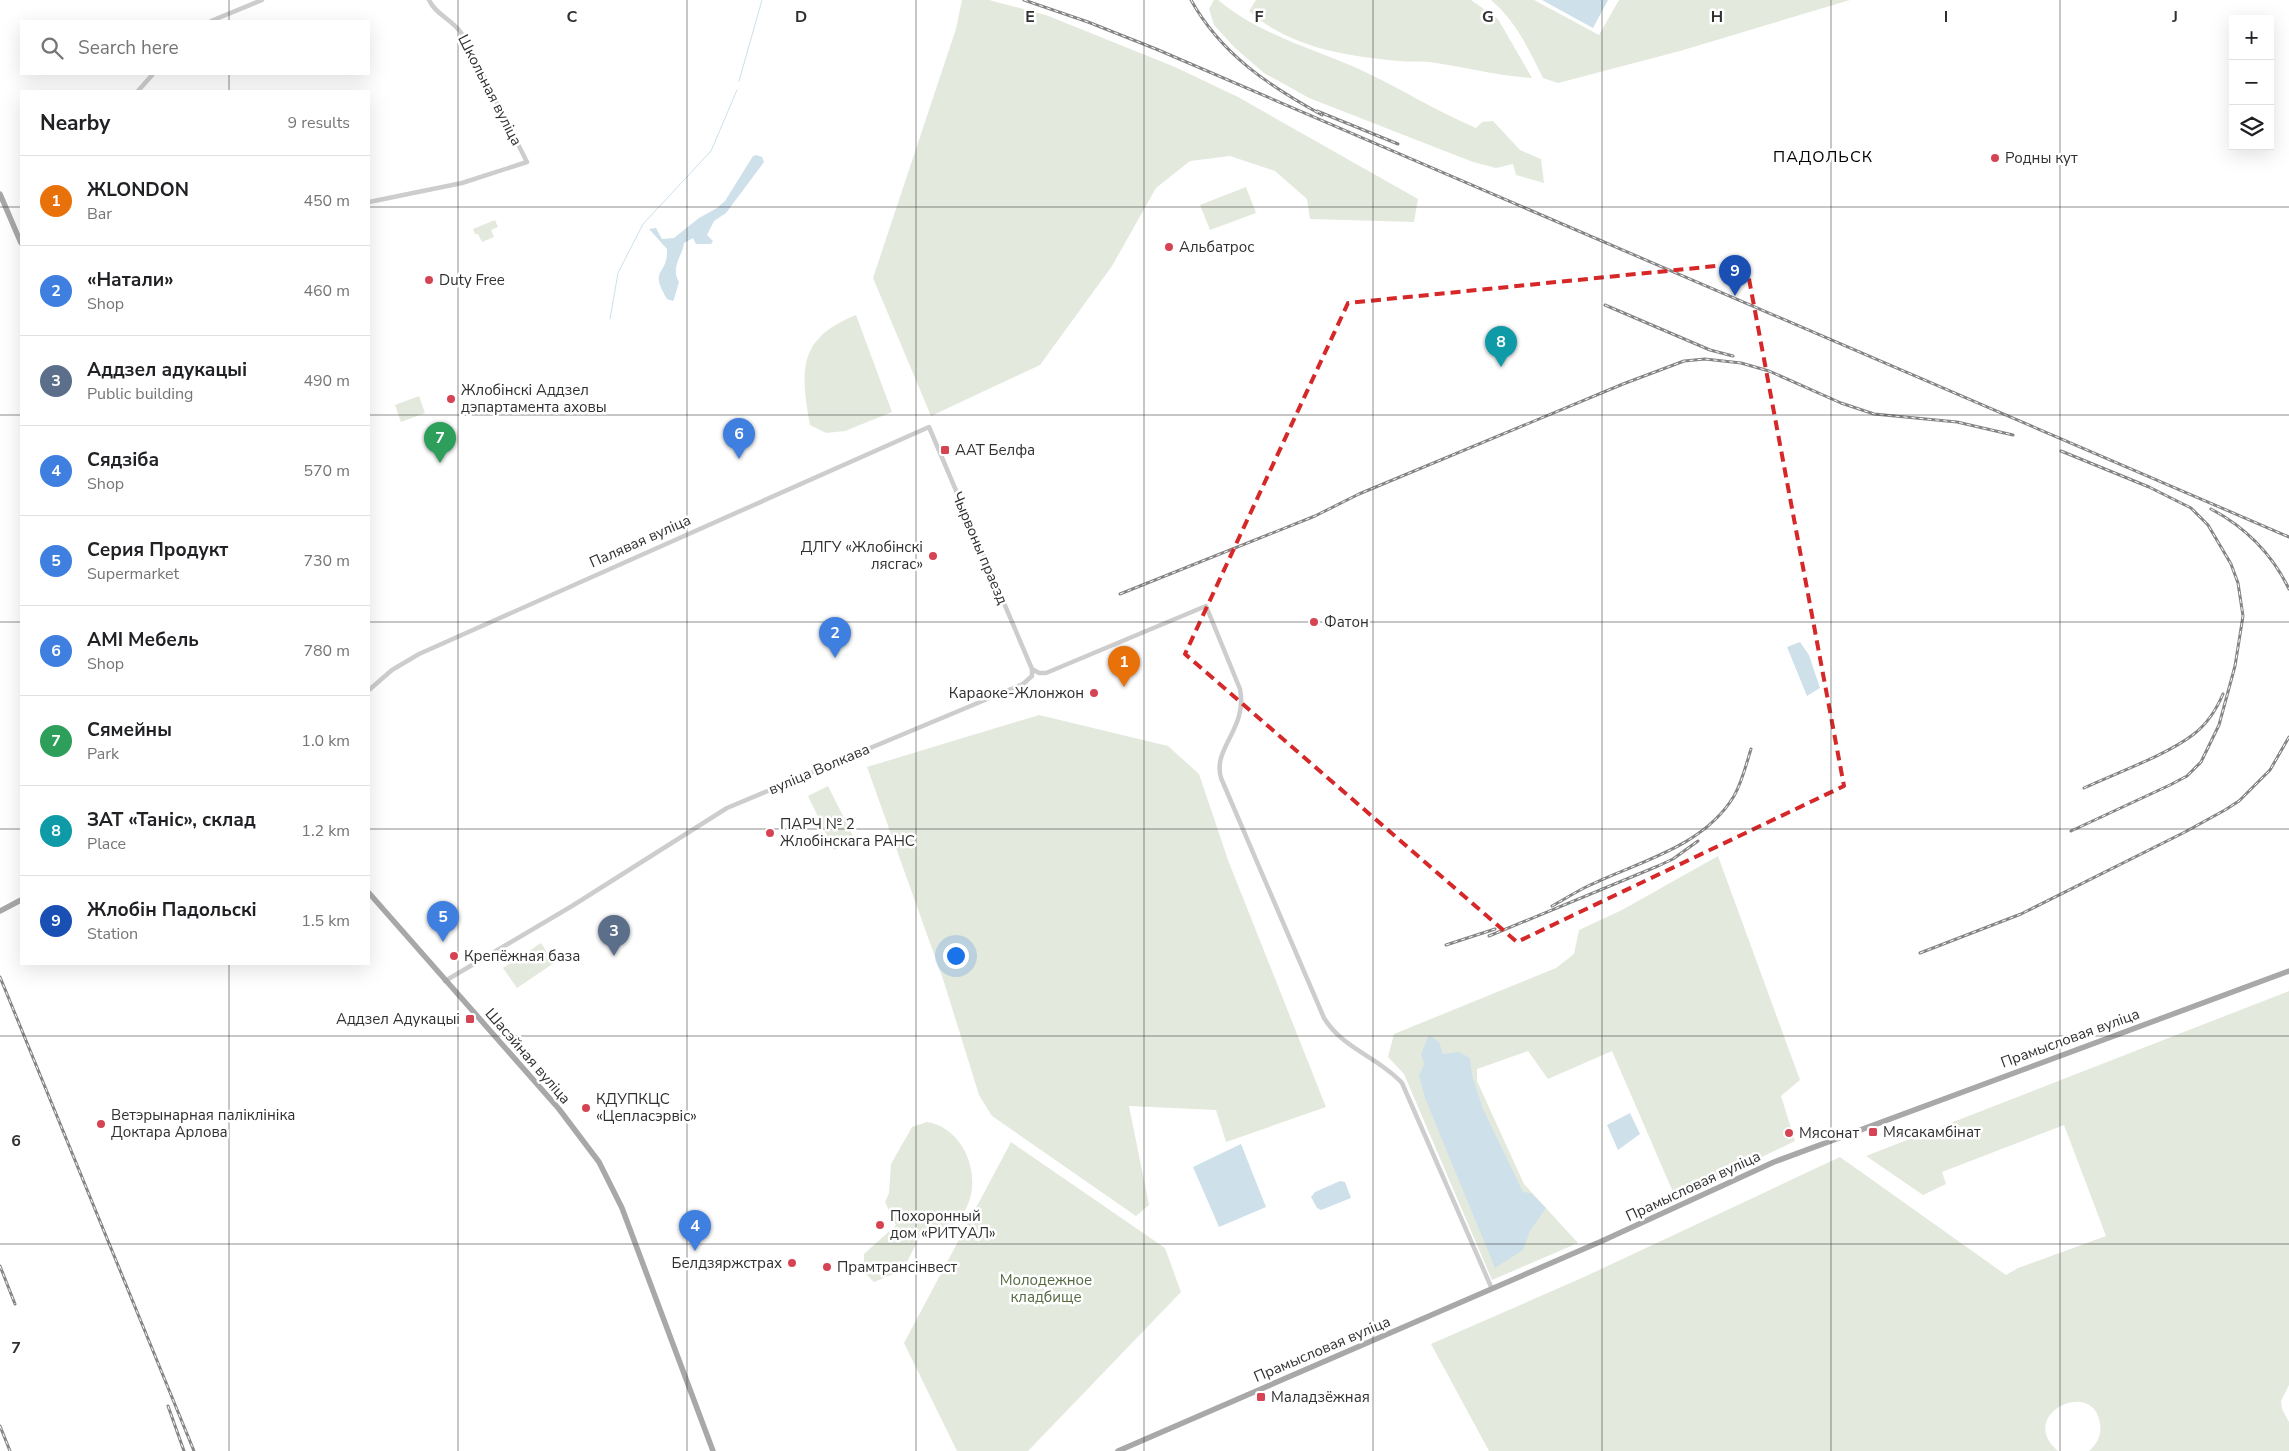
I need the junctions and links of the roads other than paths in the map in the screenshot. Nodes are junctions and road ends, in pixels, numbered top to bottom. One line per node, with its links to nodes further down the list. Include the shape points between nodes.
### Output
1 (262, 0): 3 (street)
2 (429, 0): 7 (street, Школьная вуліца, via 462,34 527,162 462,183)
3 (213, 20)
4 (152, 75): 5 (street)
5 (139, 90)
6 (0, 194): 8 (main road)
7 (370, 202)
8 (20, 241)
9 (929, 427): 10 (street, Чырвоны праезд); 11 (street, Палявая вуліца, via 419,654 392,670)
10 (1032, 669): 16 (street, вуліца Волкава, via 1032,676 1023,684 727,808); 17 (street, via 1039,674 1046,673 1206,606 1242,701 1238,723 1218,766 1221,778 1324,1018 1345,1044 1386,1067 1402,1083)
11 (370, 689)
12 (370, 894): 16 (main road, Шасэйная вуліца)
13 (20, 901): 14 (main road)
14 (0, 911)
15 (2289, 971): 17 (main road, Прамысловая вуліца, via 1790,1156)
16 (445, 981): 18 (main road, Шасэйная вуліца, via 563,1114 606,1174 622,1208)
17 (1492, 1289): 19 (main road, Прамысловая вуліца)
18 (714, 1451)
19 (1118, 1451)

